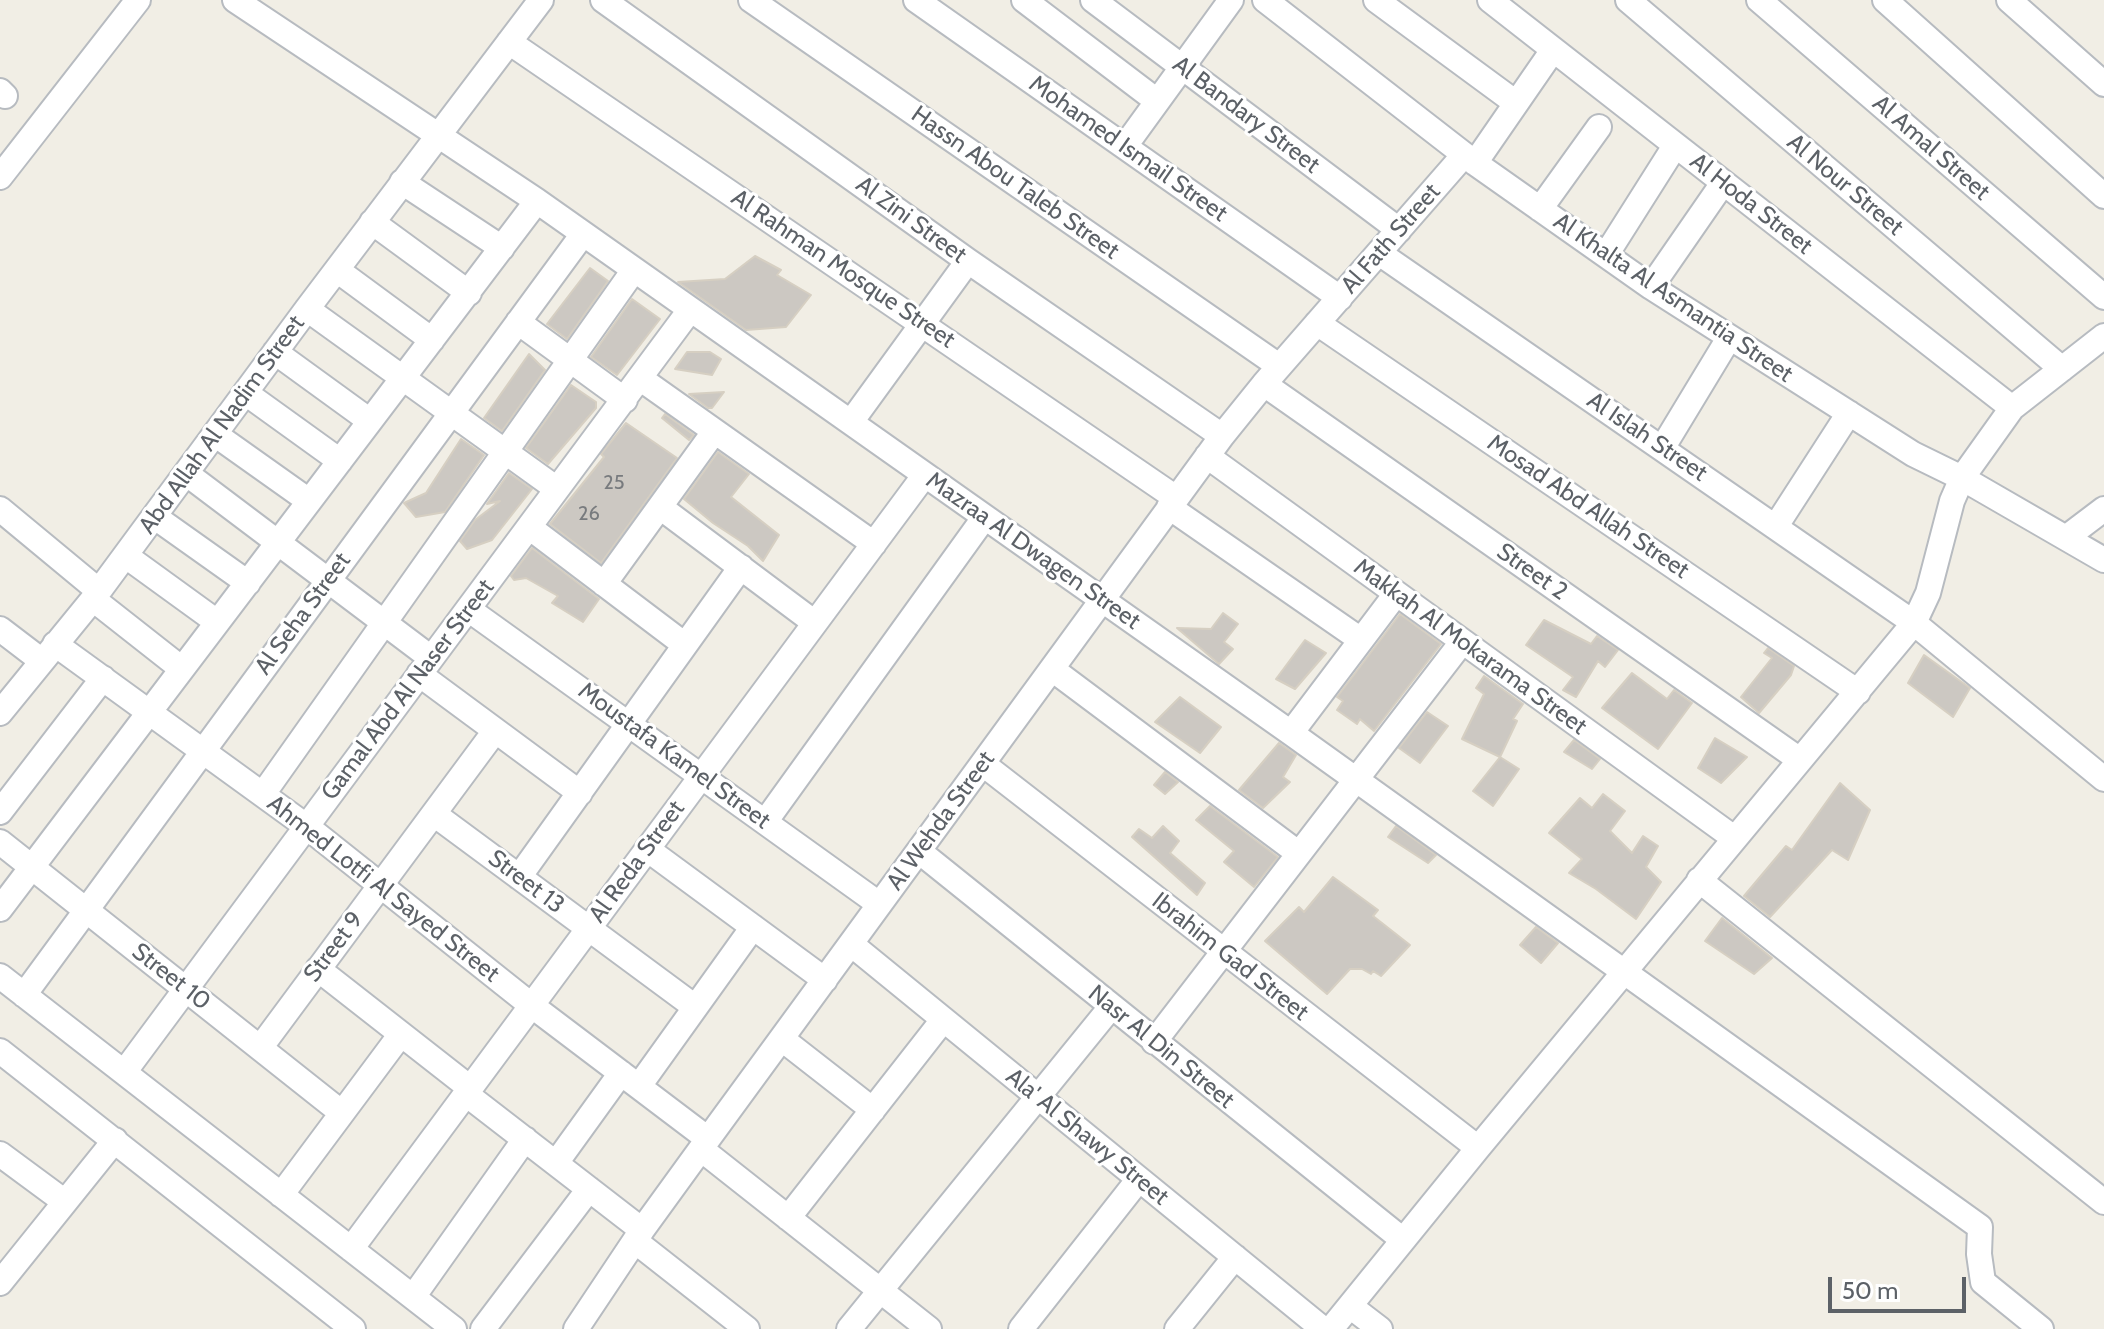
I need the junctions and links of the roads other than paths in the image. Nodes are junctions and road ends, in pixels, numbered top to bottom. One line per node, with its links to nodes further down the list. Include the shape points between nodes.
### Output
1 (138, 0): 28 (street)
2 (235, 0): 24 (street, Mazraa Al Dwagen Street)
3 (541, 0): 17 (street, Abd Allah Al Nadim Street)
4 (603, 0): 40 (street, Al Zini Street)
5 (751, 0): 58 (street, Hassn Abou Taleb Street)
6 (916, 0): 25 (street, Mohamed Ismail Street)
7 (1024, 0): 21 (street)
8 (1093, 0): 19 (street, Al Bandary Street)
9 (1231, 0): 19 (street)
10 (1265, 0): 27 (street, Al Khalta Al Asmantia Street)
11 (1376, 0): 22 (street)
12 (1490, 0): 18 (street, Al Hoda Street)
13 (1628, 0): 57 (street, Al Nour Street)
14 (1759, 0): 45 (street, Al Amal Street)
15 (1885, 0): 31 (street)
16 (2009, 0): 20 (street)
17 (509, 42): 24 (street, Abd Allah Al Nadim Street); 51 (street, Al Rahman Mosque Street)
18 (1553, 50): 22 (street, Al Fath Street); 26 (street, Al Hoda Street)
19 (1182, 67): 21 (street); 35 (street, Al Bandary Street)
20 (2104, 84)
21 (1157, 101): 25 (street)
22 (1516, 103): 27 (street, Al Fath Street)
23 (1599, 127): 33 (street)
24 (439, 133): 29 (street, Abd Allah Al Nadim Street); 32 (street, Mazraa Al Dwagen Street)
25 (1125, 146): 46 (street, Mohamed Ismail Street)
26 (1675, 146): 30 (street, Al Hoda Street); 39 (street)
27 (1470, 159): 33 (street, Al Khalta Al Asmantia Street); 35 (street, Al Fath Street)
28 (0, 177)
29 (402, 182): 34 (street, Abd Allah Al Nadim Street); 37 (street)
30 (1723, 183): 43 (street); 63 (street, Al Hoda Street)
31 (2104, 196)
32 (537, 201): 36 (street, Mazraa Al Dwagen Street); 37 (street)
33 (1540, 209): 39 (street, Al Khalta Al Asmantia Street)
34 (372, 222): 41 (street, Abd Allah Al Nadim Street); 44 (street)
35 (1399, 230): 38 (street, Al Fath Street)
36 (583, 234): 42 (street, Mazraa Al Dwagen Street); 49 (street, Al Seha Street)
37 (502, 248): 44 (street)
38 (1379, 253): 46 (street, Al Fath Street); 71 (street, Al Islah Street)
39 (1606, 255): 43 (street, Al Khalta Al Asmantia Street)
40 (968, 261): 51 (street); 70 (street, Al Zini Street)
41 (337, 270): 47 (street, Abd Allah Al Nadim Street); 54 (street)
42 (634, 270): 48 (street, Mazraa Al Dwagen Street); 56 (street)
43 (1651, 287): 53 (street, Al Khalta Al Asmantia Street)
44 (469, 293): 54 (street)
45 (2104, 297)
46 (1340, 298): 50 (street, Al Fath Street)
47 (307, 309): 55 (street, Abd Allah Al Nadim Street); 59 (street)
48 (690, 310): 60 (street, Gamal Abd Al Naser Street); 67 (street, Mazraa Al Dwagen Street)
49 (518, 322): 56 (street); 64 (street, Al Seha Street)
50 (1317, 323): 58 (street, Al Wehda Street); 114 (street, Mosad Abd Allah Street)
51 (923, 324): 67 (street); 80 (street, Al Rahman Mosque Street)
52 (2104, 336): 57 (street)
53 (1729, 338): 65 (street, Al Khalta Al Asmantia Street); 71 (street)
54 (432, 340): 59 (street)
55 (275, 352): 61 (street, Abd Allah Al Nadim Street); 66 (street)
56 (570, 360): 62 (street); 72 (street)
57 (2062, 369): 63 (street)
58 (1272, 375): 70 (street, Al Wehda Street); 121 (street, Street 2)
59 (403, 377): 64 (street); 66 (street)
60 (641, 379): 62 (street, Gamal Abd Al Naser Street); 68 (street)
61 (247, 394): 69 (street, Abd Allah Al Nadim Street); 74 (street)
62 (625, 400): 78 (street, Gamal Abd Al Naser Street)
63 (2012, 408): 77 (street)
64 (451, 413): 72 (street); 94 (street, Al Seha Street)
65 (1849, 413): 77 (street, Al Khalta Al Asmantia Street); 86 (street)
66 (370, 421): 74 (street)
67 (851, 422): 76 (street, Mazraa Al Dwagen Street)
68 (714, 432): 81 (street); 90 (street)
69 (216, 435): 75 (street, Abd Allah Al Nadim Street); 79 (street)
70 (1222, 436): 73 (street, Al Wehda Street)
71 (1663, 447): 86 (street, Al Islah Street)
72 (505, 452): 78 (street); 102 (street)
73 (1207, 456): 80 (street, Al Wehda Street); 97 (street, Makkah Al Mokarama Street)
74 (340, 461): 79 (street)
75 (187, 474): 84 (street, Abd Allah Al Nadim Street); 89 (street)
76 (924, 476): 85 (street, Mazraa Al Dwagen Street); 90 (street, Al Reda Street)
77 (1962, 478): 88 (street, Al Khalta Al Asmantia Street); 104 (street)
78 (557, 489): 87 (street, Gamal Abd Al Naser Street)
79 (309, 501): 89 (street)
80 (1172, 502): 99 (street, Al Wehda Street); 106 (street, Al Rahman Mosque Street)
81 (660, 507): 93 (street); 96 (street)
82 (0, 509): 98 (street)
83 (2104, 509): 88 (street)
84 (155, 517): 91 (street, Abd Allah Al Nadim Street); 95 (street)
85 (984, 518): 99 (street, Mazraa Al Dwagen Street); 130 (street)
86 (1776, 526): 104 (street, Al Islah Street)
87 (529, 527): 96 (street); 100 (street, Gamal Abd Al Naser Street)
88 (2067, 537): 92 (street, Al Khalta Al Asmantia Street)
89 (277, 543): 94 (street); 95 (street)
90 (874, 544): 103 (street, Al Reda Street)
91 (126, 556): 98 (street, Abd Allah Al Nadim Street); 101 (street)
92 (2104, 560)
93 (741, 567): 103 (street); 108 (street)
94 (328, 581): 102 (street); 120 (street, Al Seha Street)
95 (248, 583): 101 (street)
96 (604, 584): 108 (street)
97 (1396, 594): 106 (street); 107 (street, Makkah Al Mokarama Street)
98 (96, 595): 109 (street, Abd Allah Al Nadim Street); 111 (street)
99 (1103, 599): 112 (street, Al Wehda Street); 119 (street, Mazraa Al Dwagen Street)
100 (468, 609): 110 (street, Gamal Abd Al Naser Street); 117 (street, Moustafa Kamel Street)
101 (217, 622): 111 (street)
102 (384, 623): 110 (street); 127 (street)
103 (815, 623): 123 (street, Al Reda Street)
104 (1914, 623): 114 (street); 124 (street, Al Islah Street)
105 (0, 629): 109 (street, Ahmed Lotfi Al Sayed Street)
106 (1361, 640): 119 (street)
107 (1462, 642): 125 (street); 132 (street, Makkah Al Mokarama Street)
108 (685, 645): 117 (street)
109 (49, 652): 113 (street, Ahmed Lotfi Al Sayed Street); 116 (street, Abd Allah Al Nadim Street)
110 (425, 666): 118 (street); 131 (street, Gamal Abd Al Naser Street)
111 (182, 669): 115 (street)
112 (1052, 669): 122 (street, Al Wehda Street); 136 (street)
113 (103, 678): 115 (street, Ahmed Lotfi Al Sayed Street); 128 (street)
114 (1858, 692): 121 (street)
115 (149, 712): 120 (street, Ahmed Lotfi Al Sayed Street); 137 (street)
116 (0, 713)
117 (629, 724): 123 (street, Moustafa Kamel Street); 126 (street)
118 (495, 731): 126 (street); 129 (street, Street 9)
119 (1291, 733): 125 (street, Mazraa Al Dwagen Street)
120 (203, 751): 127 (street, Ahmed Lotfi Al Sayed Street); 143 (street, Al Seha Street)
121 (1800, 760): 132 (street)
122 (983, 764): 135 (street, Al Wehda Street); 147 (street, Ibrahim Gad Street)
123 (701, 776): 130 (street, Moustafa Kamel Street); 134 (street, Al Reda Street)
124 (2104, 779)
125 (1356, 780): 136 (street); 149 (street, Mazraa Al Dwagen Street)
126 (580, 793): 138 (street)
127 (263, 794): 131 (street, Ahmed Lotfi Al Sayed Street)
128 (0, 812)
129 (434, 814): 138 (street, Street 13); 140 (street, Street 9)
130 (765, 822): 141 (street, Moustafa Kamel Street)
131 (306, 826): 140 (street, Ahmed Lotfi Al Sayed Street); 152 (street, Gamal Abd Al Naser Street)
132 (1734, 838): 139 (street)
133 (0, 842): 137 (street, Street 10)
134 (647, 849): 144 (street); 145 (street, Al Reda Street)
135 (920, 852): 141 (street, Al Wehda Street); 156 (street, Nasr Al Din Street)
136 (1298, 853): 147 (street)
137 (31, 867): 142 (street); 143 (street, Street 10)
138 (519, 877): 145 (street, Street 13)
139 (1699, 880): 149 (street); 179 (street)
140 (381, 885): 148 (street, Street 9); 154 (street, Ahmed Lotfi Al Sayed Street)
141 (879, 904): 146 (street, Al Wehda Street)
142 (0, 909)
143 (86, 910): 152 (street, Street 10); 153 (street, Al Seha Street)
144 (753, 927): 151 (street); 155 (street)
145 (588, 929): 154 (street, Al Reda Street); 155 (street, Street 13)
146 (851, 944): 151 (street, Al Wehda Street); 157 (street, Ala' Al Shawy Street)
147 (1223, 952): 160 (street); 172 (street, Ibrahim Gad Street)
148 (318, 969): 158 (street); 161 (street, Street 9)
149 (1624, 973): 172 (street); 201 (street, Mazraa Al Dwagen Street, via 1980,1227 1983,1282)
150 (0, 976): 153 (street)
151 (825, 980): 159 (street, Al Wehda Street)
152 (186, 989): 161 (street, Street 10); 163 (street, Gamal Abd Al Naser Street)
153 (24, 995): 163 (street)
154 (531, 1005): 164 (street, Ahmed Lotfi Al Sayed Street); 165 (street, Al Reda Street)
155 (695, 1007): 164 (street)
156 (1111, 1007): 160 (street, Nasr Al Din Street); 166 (street)
157 (943, 1020): 166 (street, Ala' Al Shawy Street); 167 (street)
158 (401, 1034): 165 (street); 168 (street)
159 (782, 1039): 167 (street); 171 (street, Al Wehda Street)
160 (1154, 1042): 182 (street, Nasr Al Din Street)
161 (260, 1048): 168 (street, Street 10)
162 (0, 1051): 170 (street)
163 (125, 1071): 177 (street)
164 (630, 1080): 171 (street, Ahmed Lotfi Al Sayed Street); 174 (street)
165 (468, 1091): 169 (street); 183 (street, Al Reda Street)
166 (1038, 1097): 175 (street, Ala' Al Shawy Street); 186 (street)
167 (873, 1110): 180 (street)
168 (342, 1113): 177 (street)
169 (525, 1139): 174 (street); 187 (street)
170 (115, 1140): 178 (street); 190 (street)
171 (704, 1144): 180 (street, Ahmed Lotfi Al Sayed Street); 181 (street, Al Wehda Street)
172 (1478, 1148): 182 (street)
173 (0, 1154): 178 (street)
174 (556, 1163): 176 (street)
175 (1139, 1179): 184 (street, Ala' Al Shawy Street); 196 (street)
176 (589, 1189): 181 (street); 192 (street)
177 (281, 1195): 183 (street)
178 (65, 1202): 185 (street)
179 (2104, 1202)
180 (788, 1218): 186 (street, Ahmed Lotfi Al Sayed Street)
181 (638, 1236): 193 (street, Al Wehda Street); 194 (street)
182 (1403, 1240): 188 (street)
183 (351, 1249): 187 (street)
184 (1235, 1257): 197 (street); 198 (street, Ala' Al Shawy Street)
185 (0, 1283)
186 (880, 1291): 189 (street, Ahmed Lotfi Al Sayed Street); 195 (street)
187 (413, 1297): 191 (street)
188 (1350, 1306): 199 (street); 200 (street)
189 (924, 1328)
190 (353, 1329)
191 (454, 1329)
192 (483, 1329)
193 (576, 1329)
194 (747, 1329)
195 (849, 1329)
196 (1021, 1329)
197 (1177, 1329)
198 (1323, 1329)
199 (1331, 1329)
200 (1380, 1329)
201 (2041, 1329)

